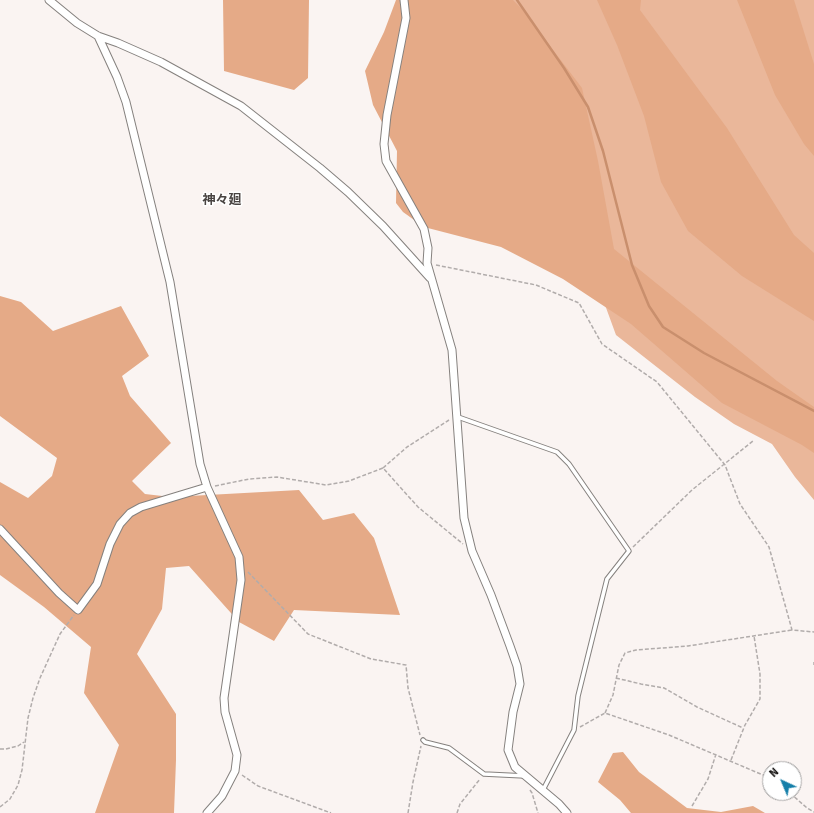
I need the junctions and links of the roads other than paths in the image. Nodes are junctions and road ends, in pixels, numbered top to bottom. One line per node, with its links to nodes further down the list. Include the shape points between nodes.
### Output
1 (49, 0): 3 (street)
2 (404, 0): 4 (street, via 406,18 387,115 384,144 386,161 424,229 428,248 427,263)
3 (98, 36): 4 (street, via 118,42 161,62 241,106 348,192); 6 (street, via 126,102 170,282 200,464)
4 (432, 279): 5 (street, via 452,350)
5 (458, 417): 9 (street, via 464,518 472,551 517,666 520,684 508,750 516,767); 10 (lane, via 557,452 569,464 629,550 607,579 578,696 574,730)
6 (207, 487): 7 (street, via 141,507 130,514 120,524 110,544 97,584 78,610); 11 (street, via 239,557 241,580 224,698 224,712 238,755 235,771 222,796)
7 (0, 529)
8 (423, 740): 9 (lane, via 449,748 484,774)
9 (526, 776): 10 (street)
10 (542, 791): 12 (street)
11 (207, 813)
12 (567, 813)

